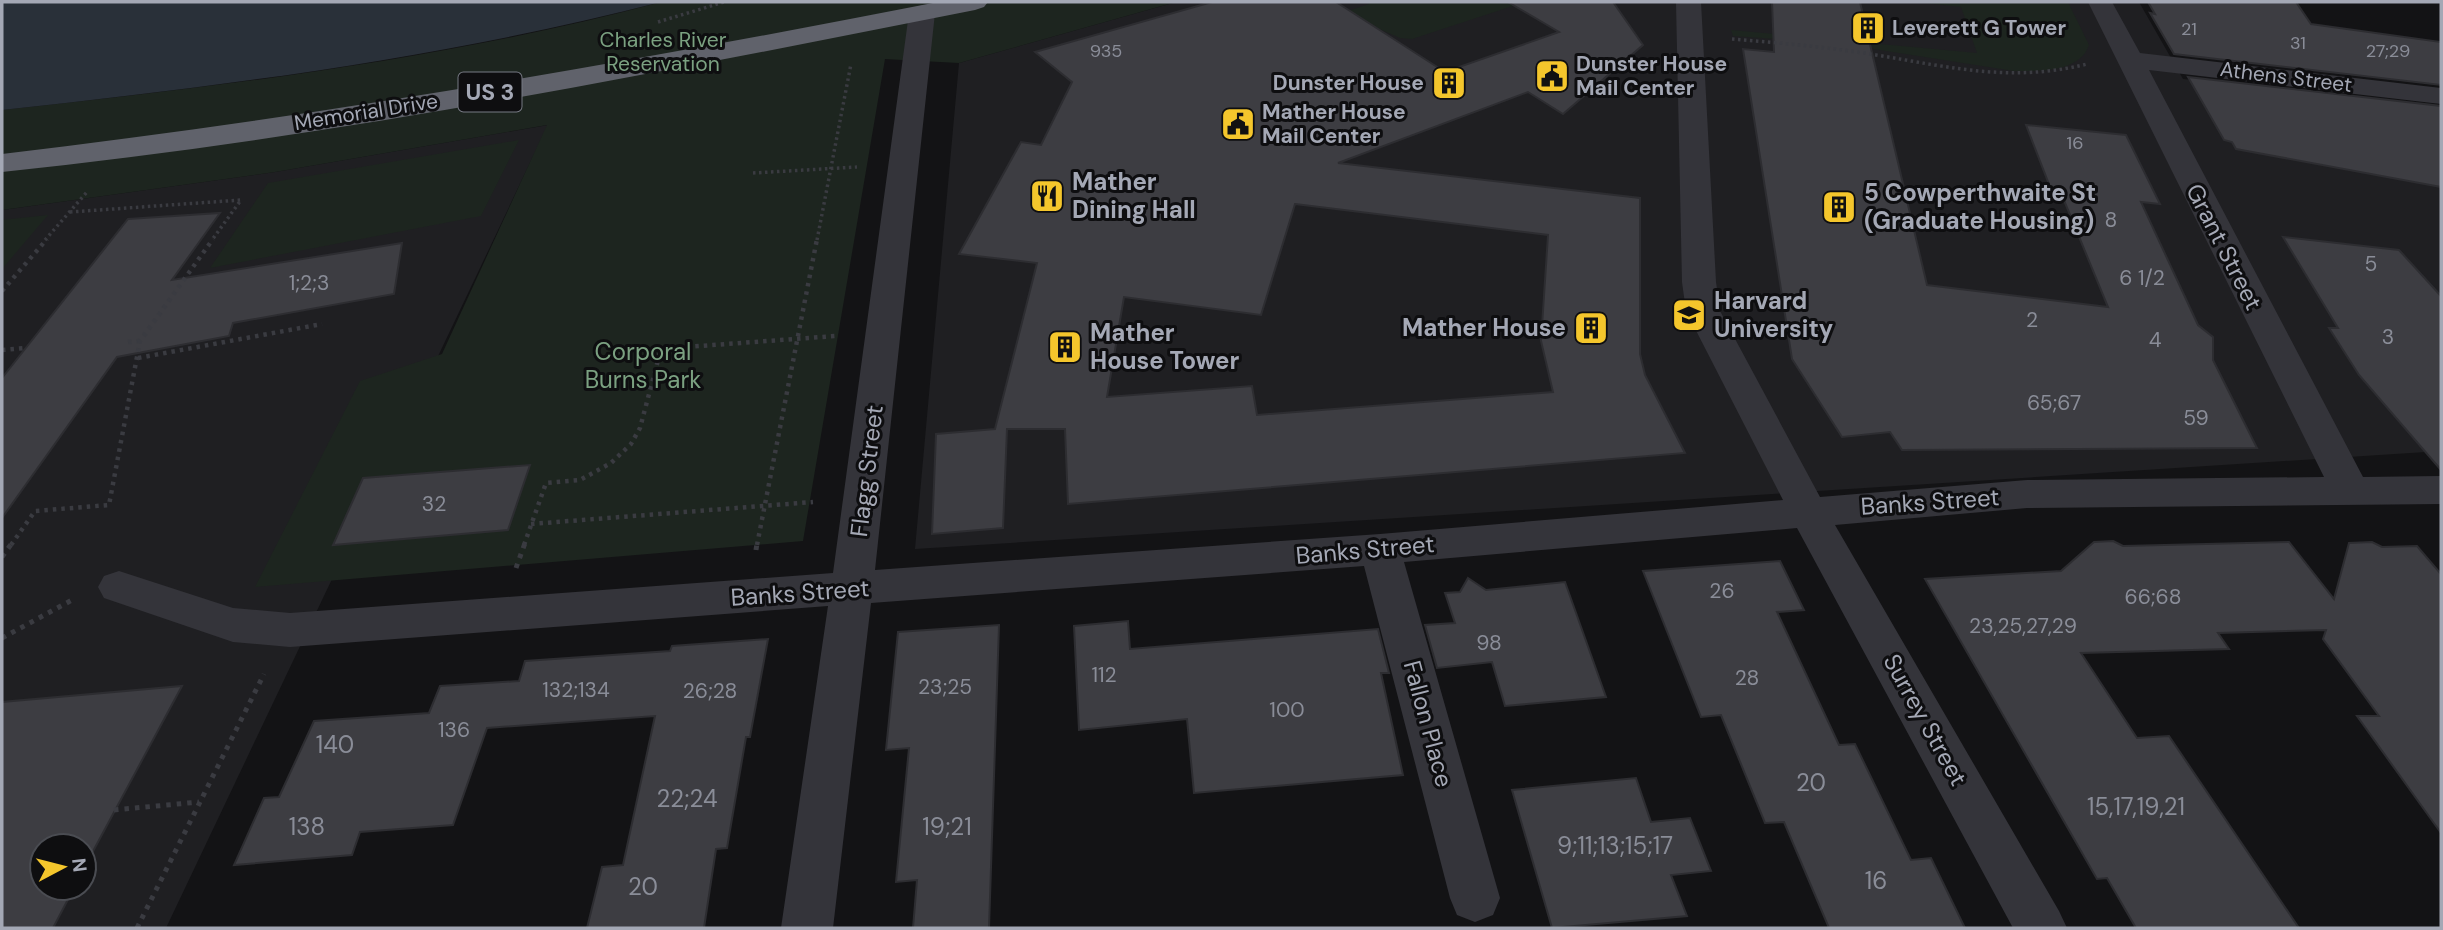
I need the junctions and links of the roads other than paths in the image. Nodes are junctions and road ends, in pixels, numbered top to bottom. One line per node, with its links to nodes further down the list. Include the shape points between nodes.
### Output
1 (975, 2): 4 (highway, Memorial Drive / US 3)
2 (1688, 2): 10 (street, Surrey Street, via 1700,299)
3 (2100, 2): 5 (street, Grant Street)
4 (922, 13): 7 (highway, Memorial Drive / US 3, via 430,102); 13 (street, Flagg Street)
5 (2130, 60): 6 (street, Athens Street); 8 (street, Grant Street)
6 (2441, 96)
7 (2, 163)
8 (2351, 491): 9 (street, Banks Street); 10 (street, Banks Street, via 2027,495)
9 (2441, 491)
10 (1809, 512): 11 (street, Banks Street); 16 (street, Surrey Street)
11 (1380, 549): 13 (street, Banks Street); 14 (street, Fallon Place)
12 (119, 587): 13 (street, Banks Street, via 233,625 290,630)
13 (852, 589): 15 (street, Flagg Street)
14 (1475, 898)
15 (807, 928)
16 (2041, 928)

